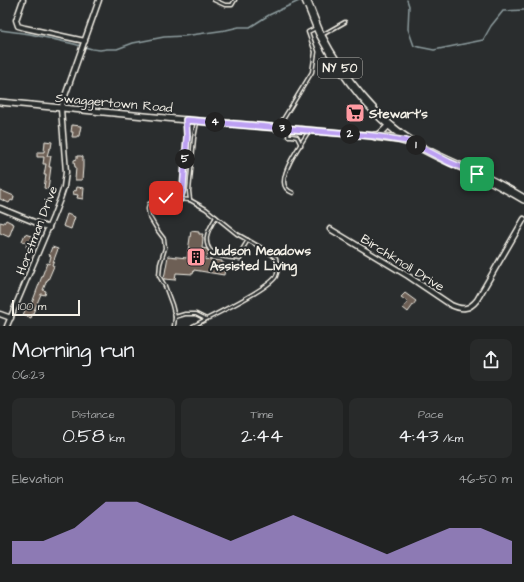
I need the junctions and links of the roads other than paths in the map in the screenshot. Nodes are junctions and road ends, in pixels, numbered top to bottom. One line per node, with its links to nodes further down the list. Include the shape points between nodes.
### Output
1 (23, 0): 9 (street, via 16,20 18,26)
2 (99, 0): 9 (street, Horstman Drive)
3 (214, 0): 4 (lane, via 225,5 232,4)
4 (235, 0)
5 (306, 1): 7 (main road, NY 50)
6 (345, 22): 8 (lane)
7 (317, 28): 8 (main road, NY 50); 15 (lane, via 308,32 315,52 312,72)
8 (321, 35): 14 (main road, NY 50, via 347,79)
9 (85, 41): 11 (street, Horstman Drive)
10 (0, 102): 11 (street, Swaggertown Road)
11 (61, 109): 12 (street, Swaggertown Road); 28 (street, Horstman Drive, via 66,172 64,187)
12 (186, 120): 13 (street, Swaggertown Road); 22 (lane, via 183,189)
13 (197, 121): 15 (street, Swaggertown Road); 24 (lane)
14 (389, 125): 18 (street); 20 (main road, NY 50)
15 (278, 127): 16 (street, Swaggertown Road)
16 (289, 128): 17 (street, Swaggertown Road); 19 (lane, via 288,136 297,137)
17 (309, 130): 18 (street, Swaggertown Road); 19 (lane)
18 (374, 136): 20 (main road)
19 (301, 145): 21 (lane, via 285,174 284,182)
20 (416, 145): 23 (main road, NY 50)
21 (292, 194)
22 (180, 199): 24 (lane); 32 (lane, via 156,200 149,204 148,209 149,216 164,239 165,248 159,276)
23 (524, 199)
24 (190, 200): 26 (lane)
25 (0, 208): 28 (street)
26 (216, 217): 30 (lane); 30 (lane, via 206,242 214,254 240,259)
27 (524, 219): 29 (street, Birchknoll Drive, via 477,300 466,309 450,305 408,276)
28 (49, 228): 33 (street, Horstman Drive)
29 (330, 229)
30 (248, 240): 34 (lane, via 276,258 276,277 270,284)
31 (0, 314): 33 (street)
32 (175, 317): 34 (lane, via 196,314); 36 (lane)
33 (11, 318): 35 (street, Horstman Drive)
34 (206, 320): 37 (lane)
35 (7, 326)
36 (174, 326)
37 (193, 326)

